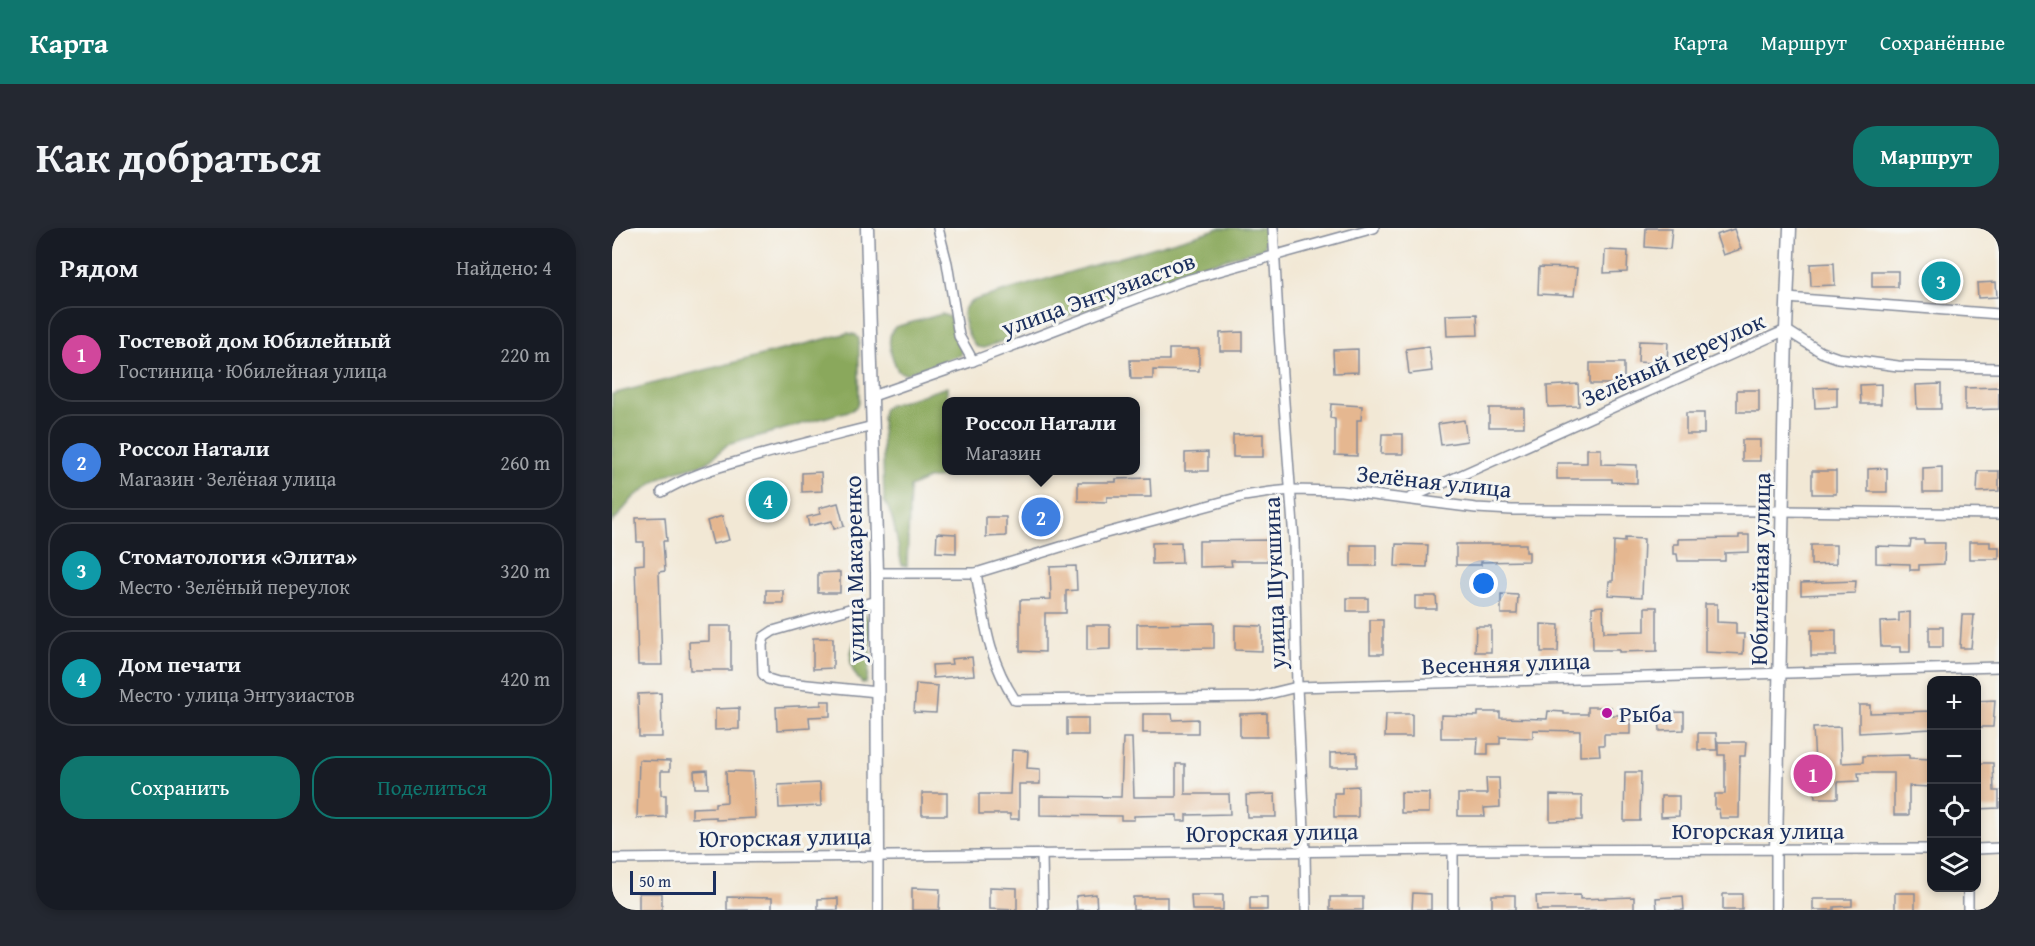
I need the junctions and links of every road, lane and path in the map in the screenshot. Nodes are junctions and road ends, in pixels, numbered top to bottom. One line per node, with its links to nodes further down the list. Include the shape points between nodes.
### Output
1 (867, 228): 12 (street, улица Макаренко)
2 (938, 228): 10 (street, via 959,336)
3 (1273, 228): 6 (street, улица Шукшина)
4 (1374, 228): 6 (street, улица Энтузиастов)
5 (1790, 228): 7 (street, Юбилейная улица)
6 (1275, 255): 10 (street, улица Энтузиастов, via 1183,281); 14 (street, улица Шукшина)
7 (1787, 298): 8 (street, Зелёный переулок); 9 (street, Юбилейная улица)
8 (1999, 314)
9 (1786, 330): 11 (street, Зелёный переулок, via 1814,349 1838,358 1898,366); 16 (street, Зелёный переулок); 17 (street, Юбилейная улица)
10 (973, 361): 12 (street, улица Энтузиастов)
11 (1999, 368)
12 (873, 396): 13 (street, улица Макаренко)
13 (873, 426): 15 (street, via 700,473); 19 (street, улица Макаренко)
14 (1291, 490): 16 (street, Зелёная улица); 20 (street, Зелёная улица, via 1244,496); 24 (street, улица Шукшина)
15 (662, 492)
16 (1408, 499): 17 (street, Зелёная улица, via 1512,510)
17 (1782, 511): 18 (street, Зелёная улица); 23 (street, Юбилейная улица)
18 (1999, 514)
19 (877, 573): 20 (street, Зелёная улица); 21 (street, улица Макаренко)
20 (976, 573): 24 (street, Весенняя улица, via 992,655 1015,700 1256,697)
21 (877, 601): 25 (street, улица Макаренко); 25 (street, via 773,631 764,637 762,645 763,674 768,679)
22 (1999, 667): 23 (street, Весенняя улица)
23 (1779, 672): 24 (street, Весенняя улица); 30 (street, Юбилейная улица)
24 (1297, 687): 31 (street, улица Шукшина)
25 (877, 692): 33 (street, улица Макаренко)
26 (1999, 848): 28 (street)
27 (1927, 849): 30 (street, Югорская улица)
28 (1981, 849)
29 (1453, 850): 30 (street, Югорская улица); 31 (street, Югорская улица); 39 (street)
30 (1776, 850): 40 (street, Юбилейная улица)
31 (1305, 852): 32 (street, Югорская улица); 38 (street, улица Шукшина)
32 (1042, 854): 33 (street, Югорская улица); 37 (street)
33 (878, 855): 34 (street, Югорская улица); 36 (street, улица Макаренко)
34 (612, 859)
35 (1968, 892): 41 (street)
36 (878, 910)
37 (1043, 910)
38 (1306, 910)
39 (1453, 910)
40 (1776, 910)
41 (1968, 910)

